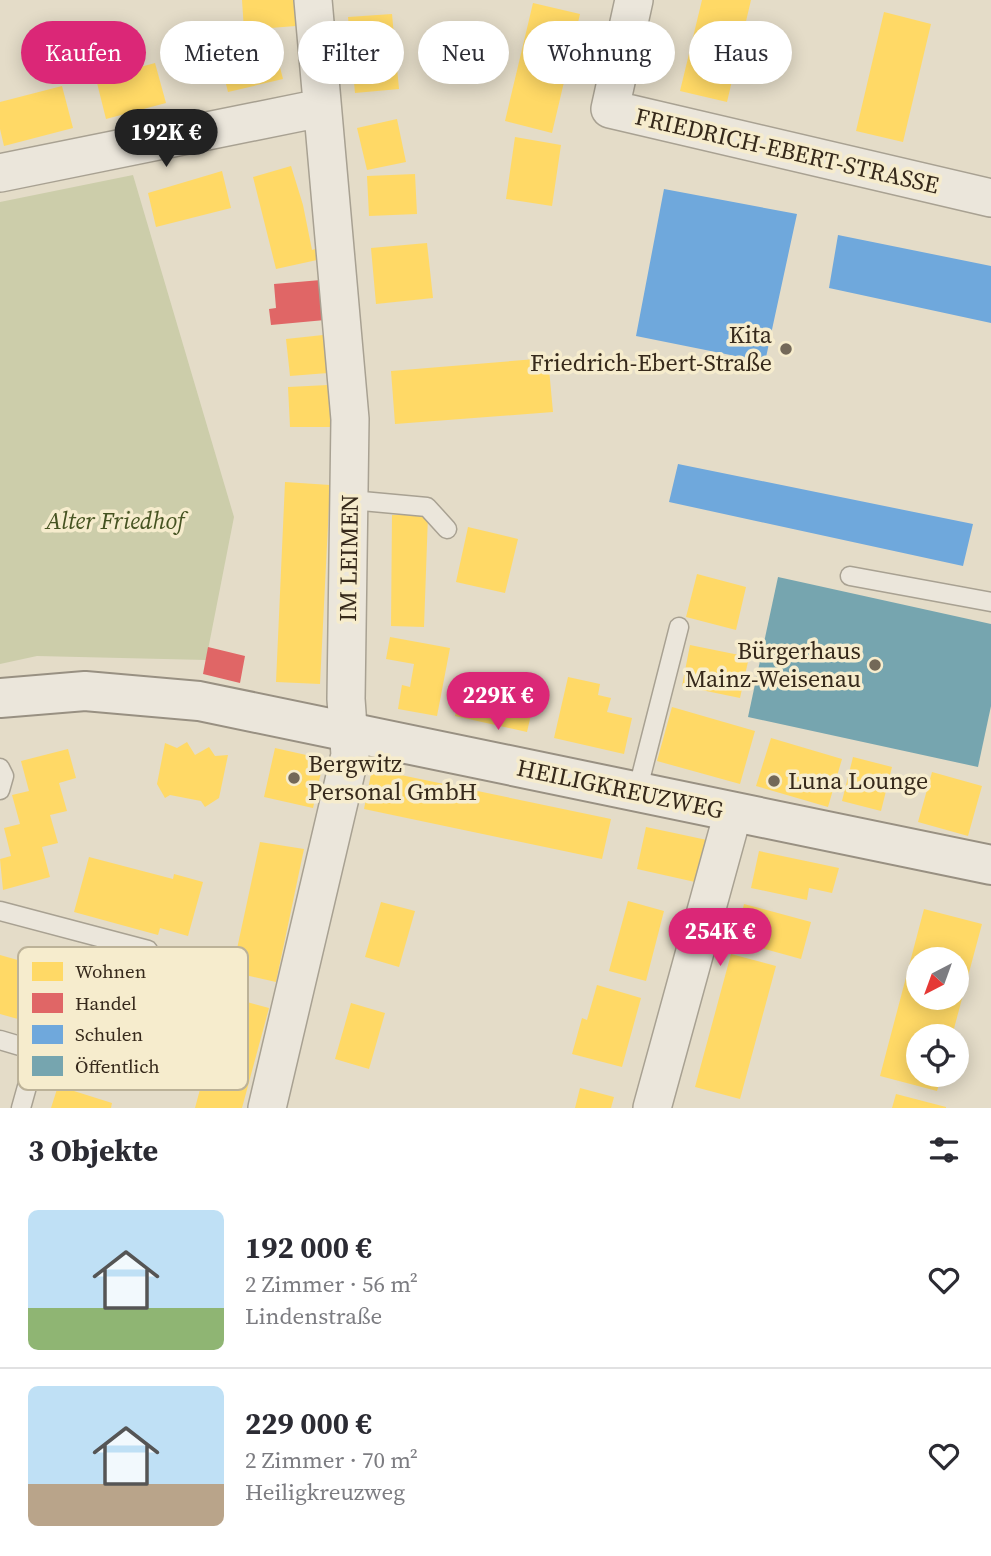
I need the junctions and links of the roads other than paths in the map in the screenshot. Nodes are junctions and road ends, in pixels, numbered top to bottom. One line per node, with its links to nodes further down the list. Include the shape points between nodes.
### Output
1 (313, 0): 3 (street, IM LEIMEN)
2 (634, 0): 5 (street, FRIEDRICH-EBERT-STRASSE, via 611,109)
3 (321, 108): 4 (street); 6 (street, IM LEIMEN, via 350,419)
4 (0, 173)
5 (991, 198)
6 (351, 500): 7 (lane, via 427,507); 12 (street, IM LEIMEN)
7 (447, 530)
8 (850, 576): 9 (lane)
9 (991, 602)
10 (679, 627): 15 (lane)
11 (0, 698): 12 (street, HEILIGKREUZWEG, via 85,691 158,695)
12 (347, 731): 15 (street, HEILIGKREUZWEG); 24 (street, IM LEIMEN, via 350,755)
13 (0, 768): 14 (lane, via 4,776)
14 (0, 790)
15 (637, 792): 16 (street, HEILIGKREUZWEG)
16 (733, 813): 17 (street, HEILIGKREUZWEG); 25 (street)
17 (991, 864)
18 (0, 911): 19 (lane)
19 (137, 947)
20 (0, 1040): 21 (lane)
21 (18, 1045)
22 (26, 1090): 23 (lane)
23 (21, 1108)
24 (267, 1108)
25 (652, 1108)

